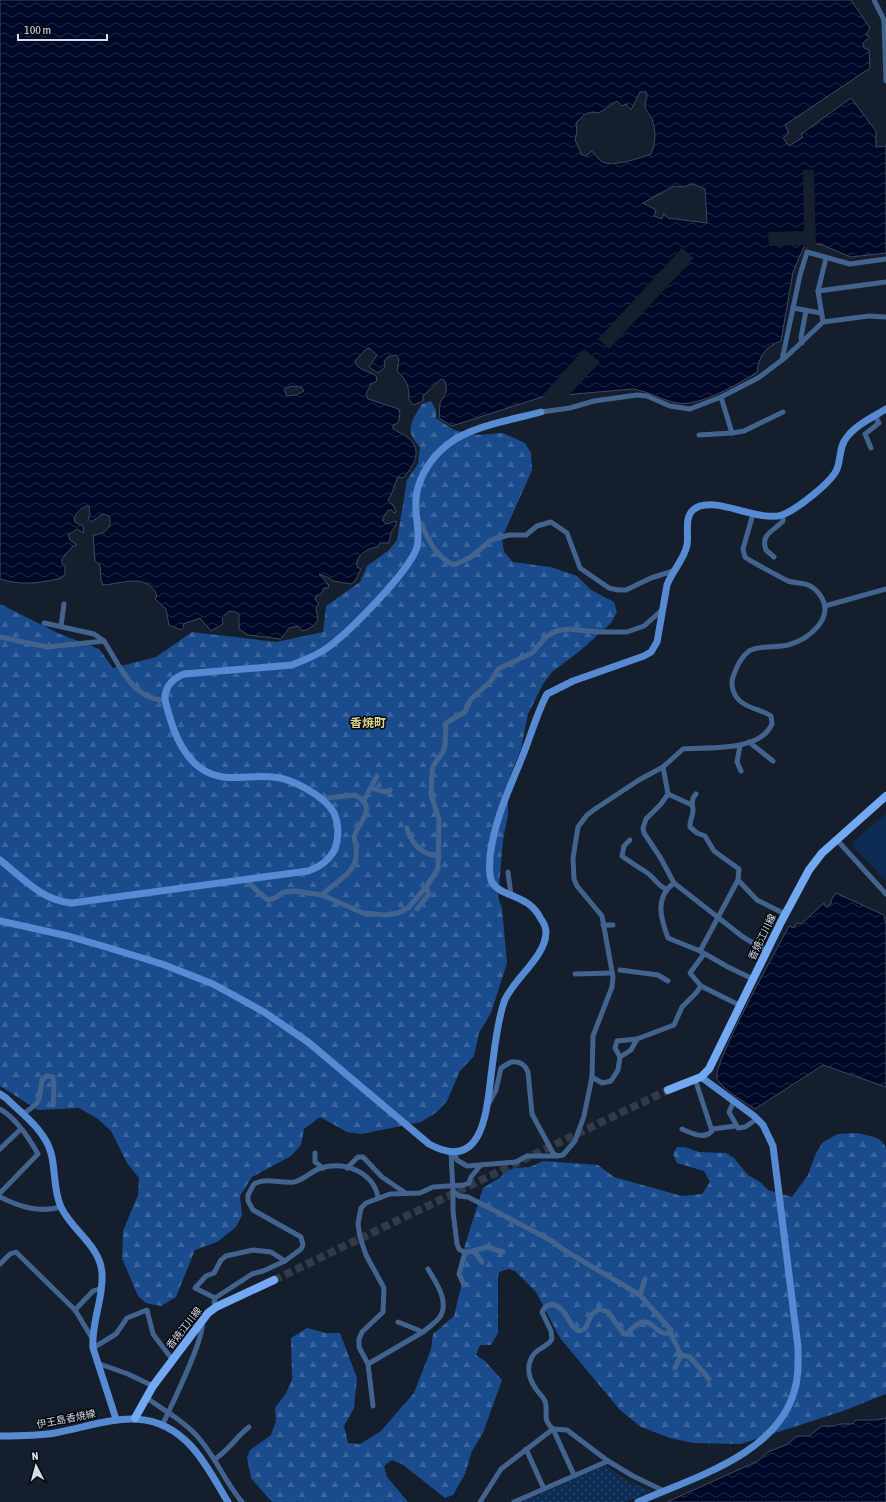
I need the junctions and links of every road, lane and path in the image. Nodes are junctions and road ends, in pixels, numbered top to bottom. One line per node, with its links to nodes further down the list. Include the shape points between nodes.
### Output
1 (874, 0): 2 (street, via 884,20)
2 (886, 81)
3 (826, 258): 4 (street, via 850,264); 6 (street); 7 (street, via 807,252)
4 (886, 259)
5 (886, 282): 6 (street)
6 (818, 291): 9 (street)
7 (793, 308): 8 (street); 13 (street)
8 (806, 311): 9 (street); 12 (street)
9 (821, 313): 11 (street)
10 (886, 317): 11 (street, via 868,316)
11 (823, 322): 12 (street)
12 (802, 343): 13 (street)
13 (782, 360): 14 (street, via 758,378)
14 (721, 397): 16 (street, via 696,407 683,409 637,395); 19 (street)
15 (886, 409): 18 (street)
16 (541, 412): 24 (street, via 478,430 447,445 428,465 421,478 417,491)
17 (783, 412): 19 (street, via 744,431)
18 (875, 416): 21 (street, via 878,423 865,434); 23 (street, via 847,437 841,448 838,467 830,480)
19 (732, 433): 20 (street)
20 (699, 435)
21 (871, 448)
22 (753, 514): 23 (street, via 769,517); 26 (street, via 707,505 695,508 690,514 684,554); 29 (street, via 743,549 745,557 783,579 809,585 819,594)
23 (783, 514): 25 (street, via 783,521 765,538 766,550)
24 (417, 516): 26 (street, via 435,550 443,560 454,565 471,557 491,540 509,535 526,535 537,526 551,522 567,533 580,568 609,588 626,590 651,578); 35 (street, via 417,548 405,569 354,625 328,648 292,665 184,674 171,681)
25 (774, 557)
26 (673, 572): 30 (street, via 667,585)
27 (886, 589): 29 (street)
28 (64, 604): 32 (street)
29 (825, 606): 36 (street, via 826,612 821,623 797,641 788,645 750,651 742,657 732,678 734,693 742,703 768,713 772,719 769,730)
30 (662, 610): 53 (street, via 644,626 627,632 568,629 556,631 546,637 532,653 495,671 491,681 470,698 465,712 448,721 445,729 445,746 432,772 431,795 439,819); 63 (street, via 657,642 651,652 561,686 546,697 500,808 493,836 491,880 500,890)
31 (44, 623): 32 (street)
32 (61, 626): 34 (street, via 94,634)
33 (0, 637): 34 (street, via 47,647)
34 (104, 641): 35 (street, via 131,684 150,699)
35 (165, 700): 47 (street, via 172,725 184,751 200,768 223,778 272,776 291,780)
36 (749, 742): 37 (street); 38 (street)
37 (740, 746): 39 (street, via 683,749); 40 (street, via 737,762)
38 (773, 761)
39 (663, 767): 44 (street); 68 (street, via 594,809 578,827 573,858 575,883 601,913)
40 (741, 771)
41 (377, 776): 42 (street)
42 (371, 788): 43 (street, via 386,792); 48 (street)
43 (390, 790)
44 (668, 794): 49 (street); 58 (street, via 646,819 643,828)
45 (696, 794): 49 (street)
46 (886, 796): 52 (main road, 香焼江川線)
47 (321, 800): 48 (street, via 351,794); 56 (street, via 334,813 338,832 334,850 325,863 308,871)
48 (363, 802): 62 (street, via 366,810 365,819 354,837 357,848 354,867)
49 (692, 805): 57 (street, via 694,813 690,827 705,836 714,851 740,869)
50 (407, 828): 53 (street, via 410,840 429,856)
51 (630, 840): 60 (street, via 624,846 622,856 637,868 647,872 657,884)
52 (837, 840): 61 (street); 65 (main road, 香焼江川線, via 815,860)
53 (439, 856): 59 (street, via 438,869)
54 (0, 860): 56 (street, via 39,892 54,900 72,903)
55 (508, 872): 63 (street)
56 (247, 880): 62 (street, via 268,900 289,891)
57 (738, 880): 65 (street, via 757,900); 66 (street)
58 (674, 883): 60 (street); 66 (street)
59 (426, 887): 62 (street, via 408,908 386,915 354,910); 64 (street, via 429,894)
60 (666, 889): 71 (street, via 660,912 668,938)
61 (886, 894)
62 (322, 895)
63 (512, 895): 87 (street, via 523,900 539,915 546,929 538,953 504,1001 496,1038)
64 (417, 909)
65 (785, 914): 70 (main road, 香焼江川線)
66 (717, 917): 70 (street, via 743,938); 71 (street)
67 (0, 921): 96 (street, via 106,946 213,984 264,1012 308,1042 423,1139 436,1148)
68 (603, 925): 69 (street); 73 (street)
69 (613, 925)
70 (767, 950): 75 (main road, 香焼江川線)
71 (702, 953): 75 (street); 77 (street, via 690,973)
72 (620, 970): 76 (street, via 658,975)
73 (612, 972): 74 (street); 81 (street, via 612,987 593,1036)
74 (575, 974)
75 (753, 979): 78 (main road, 香焼江川線)
76 (668, 981)
77 (701, 986): 78 (street); 79 (street, via 682,1007 674,1025)
78 (739, 1005): 82 (main road, 香焼江川線, via 711,1065)
79 (637, 1040): 80 (street, via 631,1050); 80 (street, via 617,1041 615,1048)
80 (620, 1057): 81 (street, via 618,1070 611,1081 604,1083)
81 (592, 1077): 98 (street, via 578,1135 563,1155)
82 (698, 1078): 83 (main road); 85 (street); 94 (street)
83 (668, 1090)
84 (0, 1094): 89 (street)
85 (734, 1101): 90 (street); 91 (street, via 729,1112)
86 (52, 1104): 89 (street, via 54,1084 52,1077 48,1076 42,1080 37,1105)
87 (488, 1104): 96 (street, via 476,1140 467,1148); 98 (street, via 496,1090 502,1068 511,1062 524,1064 528,1072 532,1114)
88 (0, 1109): 92 (street, via 10,1115)
89 (23, 1114): 108 (street, via 47,1142)
90 (757, 1119): 91 (street, via 745,1127); 151 (street, via 767,1132 775,1153 798,1347 798,1374 794,1393 770,1434 723,1465)
91 (736, 1126): 94 (street)
92 (21, 1129): 95 (street); 105 (street, via 38,1154)
93 (682, 1129): 94 (street, via 700,1136 711,1133)
94 (712, 1129)
95 (0, 1149)
96 (452, 1152): 99 (street, via 457,1160 467,1166); 102 (street)
97 (315, 1153): 100 (street, via 315,1162)
98 (557, 1156): 99 (street, via 527,1156 516,1162)
99 (480, 1166): 102 (street, via 470,1183)
100 (323, 1168): 101 (street); 112 (street, via 295,1182 262,1181 254,1184 248,1192 248,1201 253,1210 303,1239 302,1247)
101 (347, 1168): 104 (street, via 358,1157 363,1157 382,1177); 107 (street, via 356,1170 370,1179)
102 (452, 1185): 103 (street); 104 (street, via 433,1187 420,1193)
103 (453, 1191): 111 (street, via 457,1244); 120 (street, via 552,1241)
104 (404, 1192): 107 (street)
105 (0, 1193)
106 (0, 1197): 108 (street, via 34,1209 50,1210)
107 (378, 1197): 133 (street, via 361,1208 358,1224 363,1248 381,1282 385,1297 383,1312 360,1334 359,1347)
108 (61, 1207): 119 (street, via 99,1258)
109 (474, 1252): 110 (street, via 487,1247); 111 (street); 113 (street)
110 (503, 1252)
111 (465, 1253): 118 (street, via 459,1274)
112 (285, 1261): 121 (street, via 252,1274); 121 (street, via 271,1252 253,1250 226,1256 214,1273 206,1276 195,1288)
113 (482, 1262)
114 (0, 1264): 123 (street, via 16,1252)
115 (428, 1268): 126 (street, via 441,1293 442,1312)
116 (645, 1279): 120 (street)
117 (274, 1280): 122 (main road, 香焼江川線)
118 (464, 1285)
119 (102, 1288): 123 (street, via 93,1291); 128 (street)
120 (640, 1295): 127 (street, via 670,1328)
121 (215, 1298): 122 (street)
122 (216, 1308): 124 (main road, 香焼江川線)
123 (74, 1310): 128 (street)
124 (202, 1320): 131 (main road, 香焼江川線); 139 (street, via 201,1332 189,1366)
125 (398, 1322): 126 (street)
126 (423, 1332): 133 (street)
127 (670, 1332): 130 (street); 144 (street, via 664,1334 649,1323 643,1322 624,1334 608,1312 599,1309 592,1314 585,1329 579,1331 563,1310 552,1304 545,1307 542,1312 552,1339 546,1346 535,1351 529,1369 530,1378 544,1399 546,1422)
128 (92, 1338): 129 (street)
129 (93, 1348): 131 (street, via 116,1334 127,1318 147,1310 153,1334); 132 (street)
130 (681, 1355): 134 (street); 135 (street, via 690,1357)
131 (172, 1359): 136 (main road, 香焼江川線)
132 (97, 1363): 136 (street); 141 (street)
133 (368, 1364): 138 (street)
134 (675, 1368)
135 (709, 1380)
136 (153, 1386): 137 (main road, 香焼江川線)
137 (146, 1398): 139 (street); 140 (main road, 香焼江川線)
138 (373, 1406)
139 (167, 1414): 142 (street); 147 (street, via 197,1435)
140 (135, 1418): 141 (street, 伊王島香焼線); 142 (street)
141 (116, 1420): 145 (street, 伊王島香焼線, via 54,1433)
142 (162, 1426): 152 (street, via 178,1434 196,1451)
143 (248, 1427): 147 (street)
144 (553, 1429): 146 (street); 148 (street, via 567,1430); 149 (street)
145 (0, 1436)
146 (526, 1449): 150 (street); 154 (street, via 501,1469)
147 (215, 1459): 153 (street)
148 (608, 1461): 149 (street); 151 (street)
149 (574, 1475): 150 (street)
150 (544, 1489): 155 (street)
151 (664, 1491): 156 (street)
152 (228, 1502)
153 (242, 1502)
154 (480, 1502)
155 (514, 1502)
156 (638, 1502)

